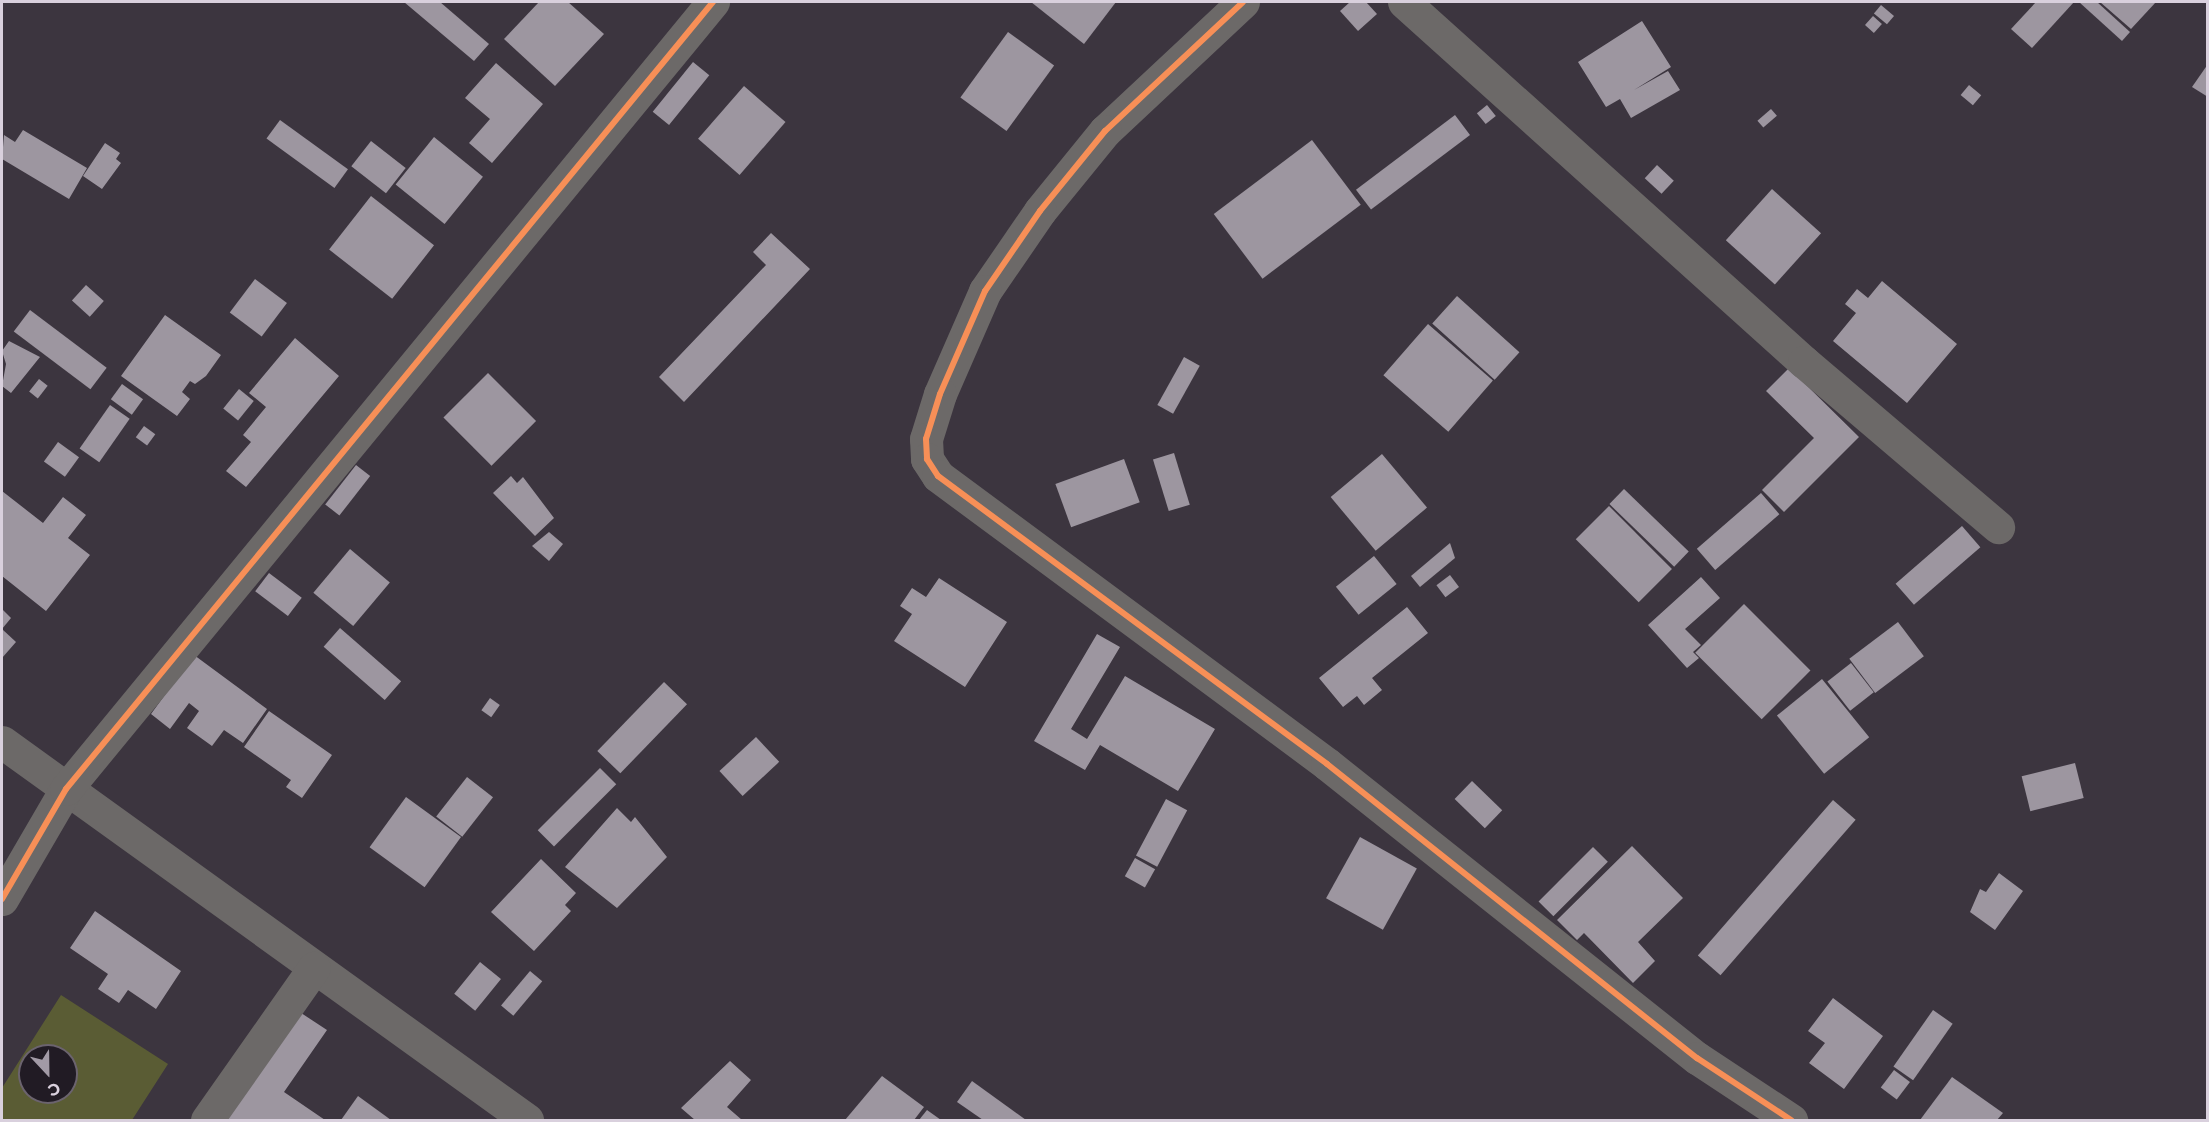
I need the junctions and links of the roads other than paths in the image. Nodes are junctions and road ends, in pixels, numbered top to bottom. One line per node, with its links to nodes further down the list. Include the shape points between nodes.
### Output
1 (713, 2): 6 (street)
2 (1243, 2): 11 (street, via 1105,131 1034,220 985,291 940,393 926,439 927,459 938,476 1327,764 1697,1058)
3 (1404, 2): 4 (street, via 1804,362)
4 (1998, 527)
5 (2, 742): 6 (street)
6 (66, 789): 7 (street); 8 (street)
7 (2, 899)
8 (314, 968): 9 (street); 10 (street)
9 (207, 1120)
10 (527, 1120)
11 (1791, 1120)

